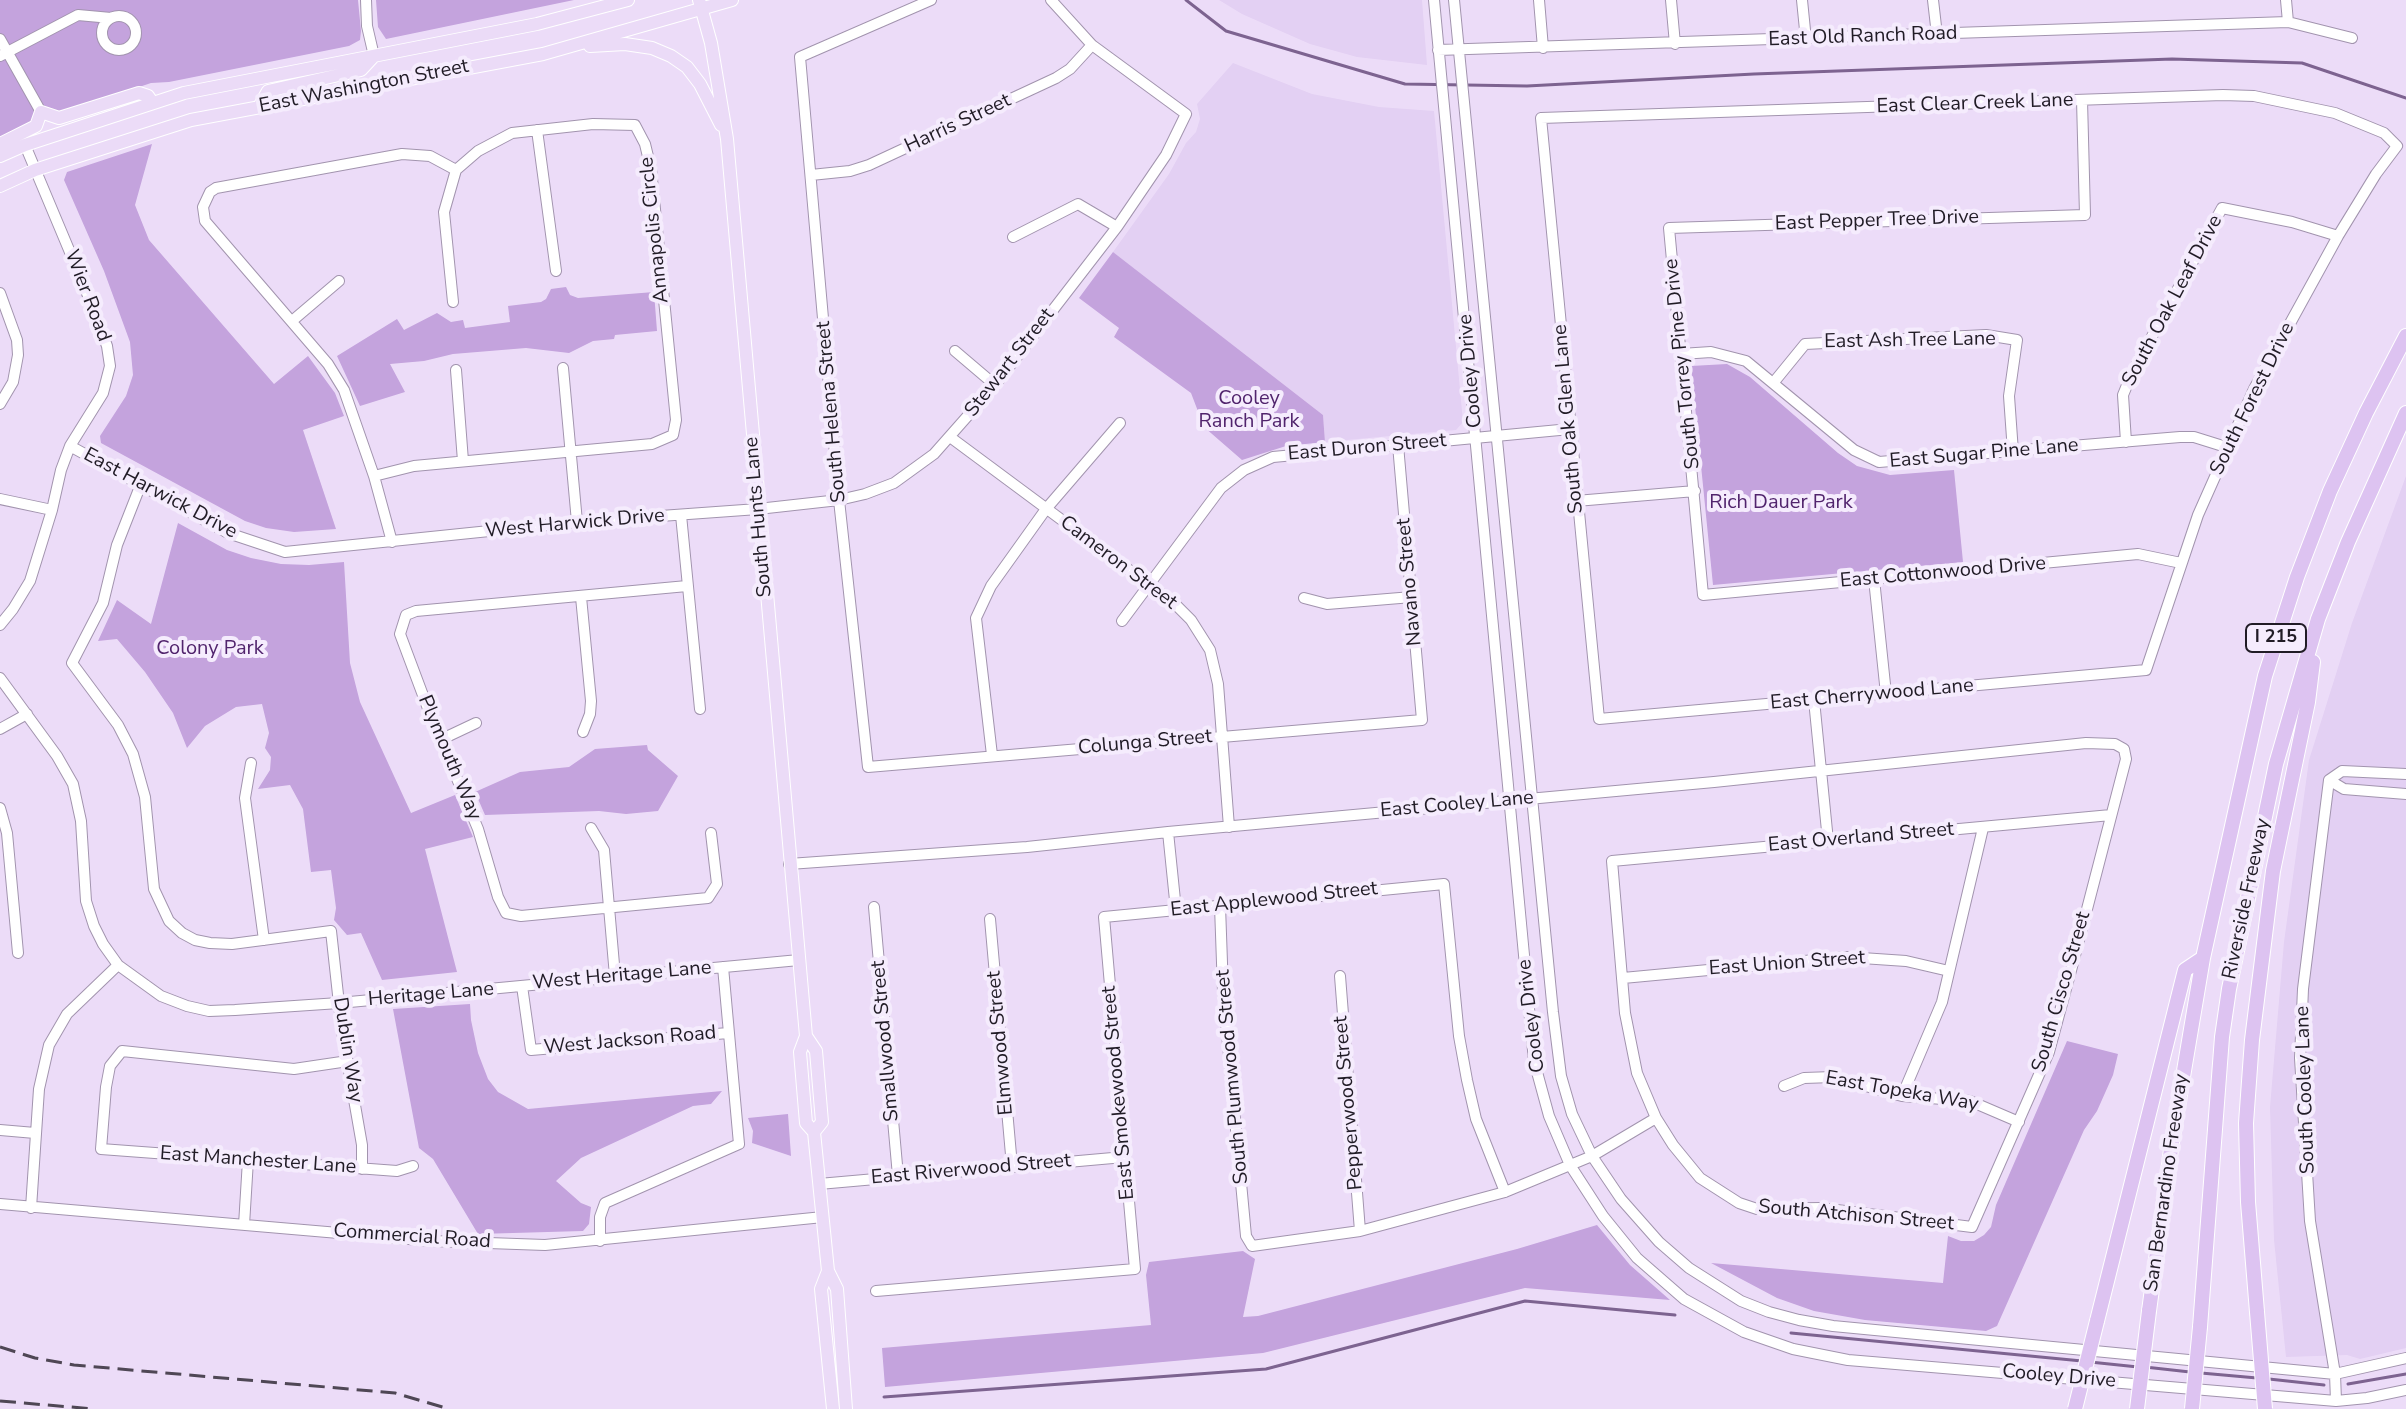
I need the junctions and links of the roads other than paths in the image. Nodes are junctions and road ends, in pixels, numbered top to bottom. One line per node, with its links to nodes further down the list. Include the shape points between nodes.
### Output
1 (366, 0): 27 (street)
2 (628, 0): 27 (main road, East Washington Street)
3 (732, 0): 13 (main road, East Washington Street)
4 (931, 0): 43 (street, South Helena Street, via 800,57)
5 (1051, 0): 21 (street)
6 (1434, 0): 24 (street, Cooley Drive)
7 (1454, 0): 25 (street, Cooley Drive)
8 (1539, 0): 23 (street)
9 (1671, 0): 20 (street)
10 (1802, 0): 19 (street)
11 (1933, 0): 16 (street)
12 (2286, 0): 15 (street)
13 (701, 5): 22 (main road, East Washington Street); 34 (main road, South Hunts Lane)
14 (111, 18): 26 (street, via 78,15)
15 (2288, 22): 16 (street, East Old Ranch Road); 17 (street, East Old Ranch Road)
16 (1937, 35): 19 (street, East Old Ranch Road)
17 (2352, 38)
18 (0, 39): 26 (street)
19 (1806, 40): 20 (street, East Old Ranch Road)
20 (1675, 44): 23 (street, East Old Ranch Road)
21 (1092, 45): 43 (street, Harris Street, via 1056,78 884,158 850,171); 45 (street, Stewart Street, via 1186,114 1166,155)
22 (571, 47): 30 (main road, East Washington Street); 34 (main road, via 625,44 671,56 700,84)
23 (1543, 48): 25 (street, East Old Ranch Road)
24 (1438, 50): 25 (street, East Old Ranch Road); 36 (street, Cooley Drive)
25 (1458, 50): 35 (street, Cooley Drive)
26 (4, 54): 31 (street)
27 (374, 56): 29 (main road, East Washington Street); 30 (main road, via 361,70 268,91)
28 (2082, 100): 32 (street, East Clear Creek Lane); 39 (street, East Clear Creek Lane, via 2254,96 2362,122); 46 (street, East Pepper Tree Drive, via 2085,215)
29 (152, 102): 31 (main road, via 139,93 59,118); 38 (main road, East Washington Street)
30 (259, 107): 41 (main road, East Washington Street, via 178,124)
31 (41, 112): 37 (main road, via 36,126)
32 (1541, 118): 64 (street, South Oak Glen Lane)
33 (537, 130): 42 (street, Annapolis Circle, via 512,133); 49 (street); 72 (street, Annapolis Circle, via 614,122 635,125 651,169 676,429 668,440 652,444)
34 (727, 139): 81 (main road, South Hunts Lane)
35 (1467, 141): 36 (street); 65 (street, Cooley Drive)
36 (1449, 142): 67 (street, Cooley Drive)
37 (0, 144)
38 (25, 145): 40 (main road, East Washington Street); 41 (street, Wier Road)
39 (2397, 146): 47 (street, South Forest Drive)
40 (0, 156)
41 (35, 170): 44 (main road, East Washington Street); 70 (street, Wier Road, via 85,288 110,366 103,393)
42 (456, 170): 52 (street, via 444,212); 53 (street, via 430,156 402,154 210,192 203,207 205,221)
43 (811, 175): 79 (street, South Helena Street)
44 (0, 186)
45 (1117, 227): 48 (street, via 1078,204); 60 (street, Stewart Street)
46 (1669, 228): 56 (street, South Torrey Pine Drive)
47 (2338, 236): 68 (street, South Oak Leaf Drive, via 2222,208 2132,373 2123,395); 71 (street, South Forest Drive)
48 (1013, 237)
49 (556, 271)
50 (339, 281): 53 (street)
51 (0, 293): 61 (street, via 18,355 13,382)
52 (453, 302)
53 (292, 321): 75 (street, via 344,390)
54 (2406, 336): 140 (highway, Riverside Freeway / I 215, via 2330,491 2272,650)
55 (955, 351): 60 (street)
56 (1681, 354): 59 (street, East Sugar Pine Lane, via 1735,357); 77 (street, South Torrey Pine Drive)
57 (563, 368): 72 (street)
58 (456, 370): 74 (street)
59 (1774, 382): 73 (street, East Sugar Pine Lane, via 1854,450 1879,462); 73 (street, East Ash Tree Lane, via 1805,344 1986,335 2017,340 2009,396)
60 (995, 385): 66 (street, Stewart Street)
61 (0, 404)
62 (2406, 413): 95 (highway, Riverside Freeway / I 215)
63 (1120, 423): 82 (street)
64 (1570, 429): 65 (street, East Duron Street); 80 (street, South Oak Glen Lane)
65 (1498, 436): 67 (street, East Duron Street); 119 (street, Cooley Drive)
66 (950, 437): 79 (street, Stewart Street, via 894,483); 82 (street, Cameron Street)
67 (1477, 438): 69 (street, East Duron Street); 120 (street, Cooley Drive)
68 (2126, 442): 71 (street, East Sugar Pine Lane, via 2194,437); 73 (street, East Sugar Pine Lane)
69 (1398, 445): 89 (street, East Duron Street, via 1284,454 1244,470 1221,488); 93 (street, Navano Street)
70 (70, 446): 76 (street, East Harwick Drive); 83 (street, Wier Road)
71 (2226, 447): 87 (street, South Forest Drive)
72 (570, 452): 74 (street, Annapolis Circle); 85 (street)
73 (2013, 452)
74 (463, 461): 75 (street, Annapolis Circle)
75 (374, 476): 86 (street)
76 (141, 484): 86 (street, East Harwick Drive, via 228,533 285,552); 138 (street, via 117,545 103,603 72,663 133,754 145,797 154,889 169,921 195,940 210,943)
77 (1695, 491): 80 (street); 91 (street, South Torrey Pine Drive)
78 (0, 499): 83 (street)
79 (839, 500): 81 (street, Stewart Street); 114 (street, South Helena Street)
80 (1576, 501): 104 (street, South Oak Glen Lane)
81 (758, 509): 84 (street, West Harwick Drive); 130 (main road, South Hunts Lane)
82 (1046, 509): 89 (street, Cameron Street); 112 (street, via 991,586 976,618)
83 (52, 510): 97 (street, Wier Road, via 30,581)
84 (681, 515): 85 (street, West Harwick Drive); 90 (street)
85 (577, 522): 86 (street, West Harwick Drive)
86 (392, 542)
87 (2181, 563): 88 (street, East Cottonwood Drive, via 2138,554); 98 (street, South Forest Drive)
88 (1874, 579): 91 (street, East Cottonwood Drive); 100 (street)
89 (1149, 584): 96 (street, East Duron Street); 109 (street, Cameron Street, via 1191,620 1210,650)
90 (687, 586): 92 (street, Plymouth Way); 102 (street)
91 (1703, 595)
92 (581, 597): 108 (street, via 591,701); 110 (street, Plymouth Way, via 406,615 400,634)
93 (1412, 597): 94 (street, via 1327,604); 105 (street, Navano Street)
94 (1304, 598)
95 (2318, 619): 185 (highway, Riverside Freeway / I 215, bridge, via 2276,764 2229,989); 186 (highway, bridge, via 2308,702 2273,871 2252,1040 2248,1202)
96 (1122, 621)
97 (0, 625)
98 (2146, 670): 100 (street, East Cherrywood Lane)
99 (0, 678): 103 (street)
100 (1886, 694): 101 (street, East Cherrywood Lane)
101 (1814, 700): 104 (street, East Cherrywood Lane); 115 (street)
102 (700, 709)
103 (27, 714): 107 (street); 142 (street, via 73,784 90,915)
104 (1599, 719)
105 (1422, 720): 109 (street, Colunga Street)
106 (476, 723): 110 (street)
107 (0, 729)
108 (583, 732)
109 (1223, 736): 112 (street, Colunga Street); 123 (street, Cameron Street)
110 (440, 740): 133 (street, Plymouth Way, via 506,913)
111 (2124, 749): 115 (street, East Cooley Lane, via 2086,743); 122 (street, South Cisco Street)
112 (992, 755): 114 (street, Colunga Street)
113 (251, 763): 138 (street, via 245,798)
114 (868, 767)
115 (1823, 770): 119 (street, East Cooley Lane); 128 (street)
116 (2406, 774): 117 (street, via 2342,771)
117 (2329, 780): 118 (street, via 2344,789); 178 (street, South Cooley Lane, via 2303,989 2300,1058 2310,1221)
118 (2406, 794)
119 (1532, 798): 120 (street, East Cooley Lane); 158 (street, Cooley Drive, via 1561,1076)
120 (1510, 800): 123 (street, East Cooley Lane); 161 (street, Cooley Drive, via 1534,1061)
121 (0, 808): 131 (street, via 7,833)
122 (2111, 815): 125 (street, East Overland Street); 155 (street, South Cisco Street, via 2049,1052)
123 (1229, 827): 126 (street, East Cooley Lane)
124 (591, 828): 133 (street, via 604,850)
125 (1983, 828): 128 (street, East Overland Street); 144 (street)
126 (1168, 832): 130 (street, East Cooley Lane); 135 (street)
127 (711, 833): 133 (street, Plymouth Way, via 717,884 708,898)
128 (1828, 841): 129 (street, East Overland Street)
129 (1612, 861): 147 (street, South Atchison Street)
130 (789, 864): 141 (main road, South Hunts Lane)
131 (5, 878): 139 (street)
132 (1220, 906): 135 (street, East Applewood Street); 167 (street, East Applewood Street, via 1444,884 1467,1080 1476,1119); 173 (street, South Plumwood Street, via 1246,1236 1252,1246)
133 (610, 907): 145 (street)
134 (874, 907): 165 (street, Smallwood Street)
135 (1176, 910): 136 (street, East Applewood Street)
136 (1104, 917): 159 (street, East Smokewood Street)
137 (990, 919): 163 (street, Elmwood Street)
138 (264, 940): 149 (street, Dublin Way, via 331,931)
139 (18, 953)
140 (2203, 958): 183 (highway, bridge, via 2185,970); 184 (highway, San Bernardino Freeway / I 215, bridge, via 2172,1142)
141 (799, 960): 143 (street); 166 (main road, South Hunts Lane, via 806,1123 814,1132)
142 (118, 965): 149 (street, Heritage Lane, via 161,996 209,1011); 157 (street, via 67,1014 49,1045)
143 (723, 967): 145 (street, West Heritage Lane); 150 (street)
144 (1949, 971): 147 (street, East Union Street, via 1906,961 1847,957); 153 (street, via 1942,1002)
145 (615, 976): 148 (street, West Heritage Lane)
146 (1340, 976): 173 (street, Pepperwood Street)
147 (1623, 978): 154 (street, South Atchison Street, via 1629,1044)
148 (522, 986): 149 (street, Heritage Lane); 150 (street, West Jackson Road, via 531,1050)
149 (339, 1003): 151 (street, Dublin Way)
150 (728, 1033): 174 (street, via 739,1144 605,1203)
151 (348, 1061): 160 (street, East Manchester Lane, via 294,1069 122,1051 110,1066 101,1149); 164 (street, Dublin Way)
152 (1784, 1086): 153 (street, East Topeka Way, via 1804,1078 1833,1077)
153 (1902, 1096): 155 (street, East Topeka Way, via 1970,1101)
154 (1656, 1118): 158 (street); 172 (street, South Atchison Street, via 1700,1178 1739,1203 1757,1209 1821,1208)
155 (2019, 1122): 172 (street, South Cisco Street)
156 (0, 1130): 157 (street)
157 (35, 1133): 169 (street)
158 (1592, 1156): 161 (street); 178 (street, Cooley Drive, via 1659,1242 1723,1290 1769,1312 1833,1326)
159 (1124, 1157): 163 (street, East Riverwood Street); 176 (street, East Smokewood Street, via 1135,1269)
160 (248, 1160): 164 (street, East Manchester Lane); 171 (street)
161 (1570, 1165): 167 (street); 180 (street, Cooley Drive, via 1637,1258 1684,1299 1744,1332 1793,1349 1848,1360)
162 (413, 1166): 164 (street, East Manchester Lane, via 397,1171)
163 (1012, 1166): 165 (street, East Riverwood Street)
164 (362, 1169)
165 (898, 1176): 166 (street, East Riverwood Street)
166 (819, 1184): 170 (main road, South Hunts Lane)
167 (1505, 1192): 173 (street)
168 (0, 1204): 169 (street, Commercial Road)
169 (31, 1208): 171 (street, Commercial Road)
170 (823, 1217): 174 (street, Commercial Road); 175 (main road, South Hunts Lane)
171 (244, 1225): 174 (street, Commercial Road, via 490,1244)
172 (1972, 1227)
173 (1360, 1231)
174 (600, 1241)
175 (828, 1271): 181 (main road, South Hunts Lane, via 821,1289); 182 (main road, South Hunts Lane, via 837,1289)
176 (876, 1291)
177 (2406, 1358): 178 (street, Cooley Drive)
178 (2335, 1374): 180 (street, South Cooley Lane)
179 (2406, 1390): 180 (street, Cooley Drive)
180 (2336, 1401)
181 (833, 1409)
182 (846, 1409)
183 (2075, 1409)
184 (2137, 1409)
185 (2192, 1409)
186 (2265, 1409)

